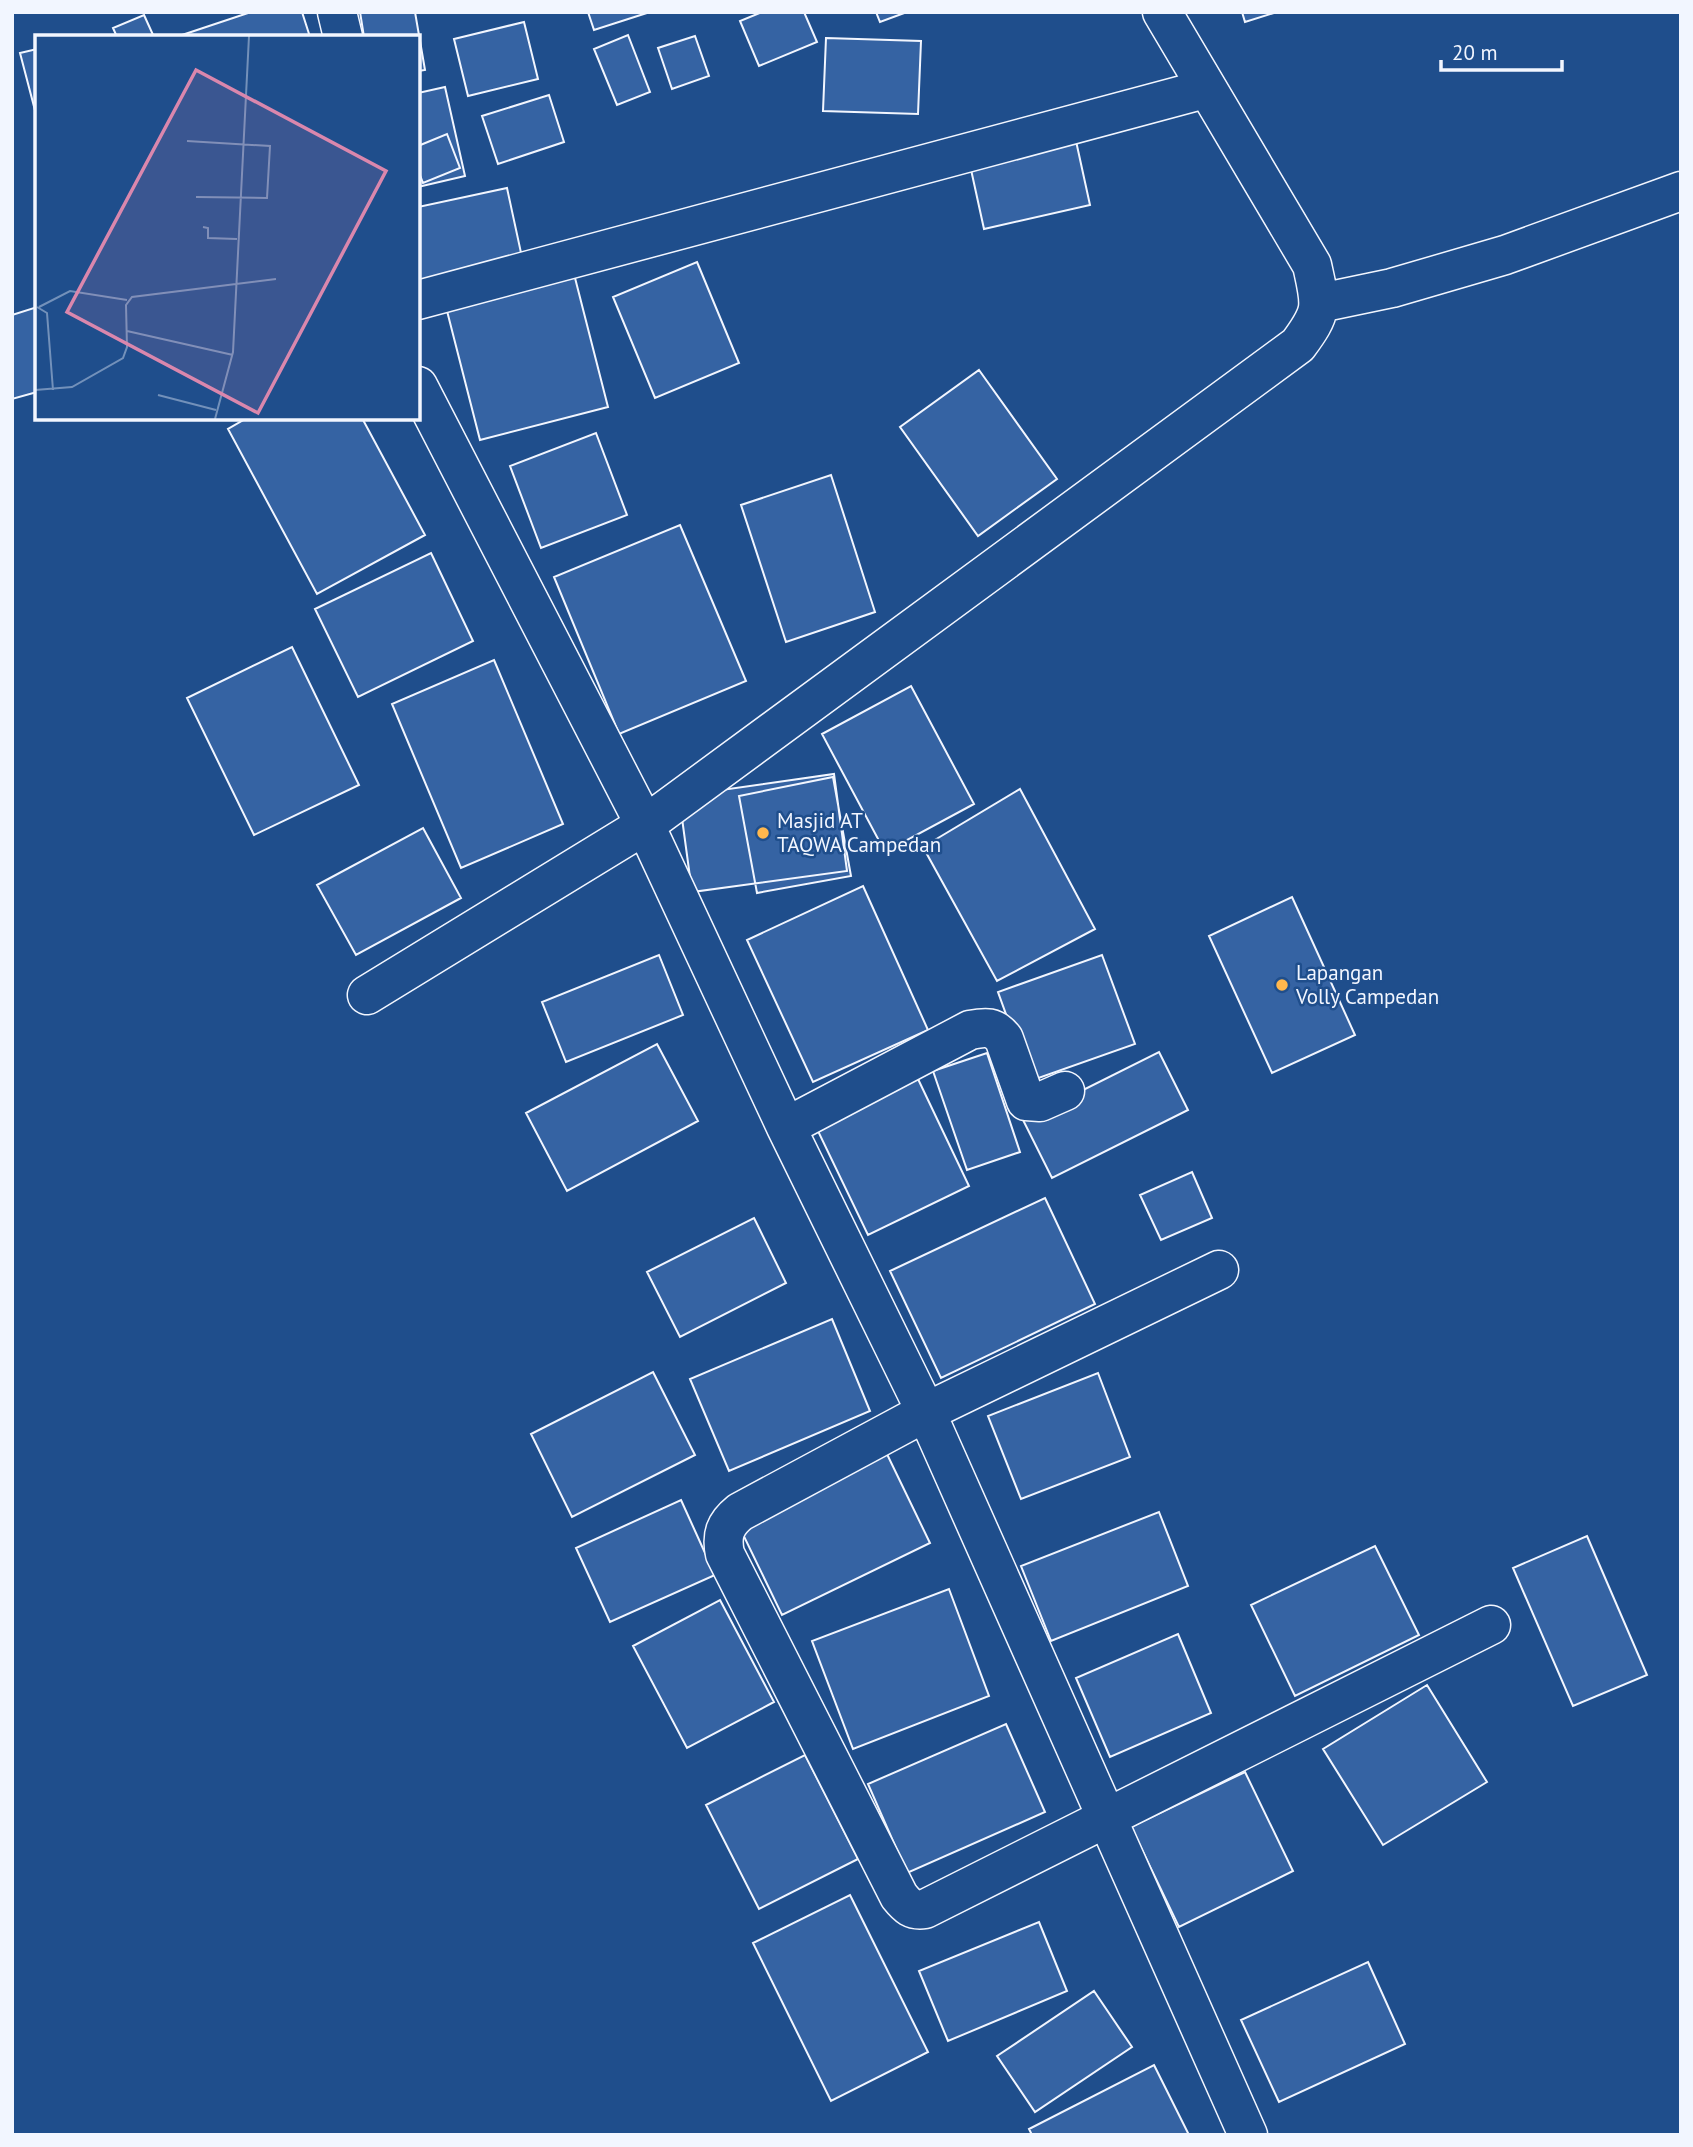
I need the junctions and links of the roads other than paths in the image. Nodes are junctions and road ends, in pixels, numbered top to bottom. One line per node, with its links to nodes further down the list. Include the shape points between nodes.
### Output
1 (337, 12): 3 (street)
2 (1162, 12): 4 (street)
3 (343, 35)
4 (1205, 89): 6 (street); 7 (street, via 1312,265)
5 (1681, 191): 7 (street, via 1505,255 1392,288)
6 (420, 299)
7 (1320, 303): 9 (street, via 1312,326 1297,345)
8 (420, 390): 9 (street)
9 (645, 825): 10 (street); 12 (street)
10 (367, 995)
11 (1065, 1091): 12 (street, via 1040,1102 1026,1101 1004,1040 987,1027 970,1030)
12 (786, 1127): 14 (street)
13 (1219, 1270): 14 (street)
14 (926, 1412): 16 (street); 16 (street, via 740,1511 723,1533 725,1554 907,1906 925,1909)
15 (1491, 1625): 16 (street)
16 (1106, 1819): 17 (street)
17 (1248, 2135)

